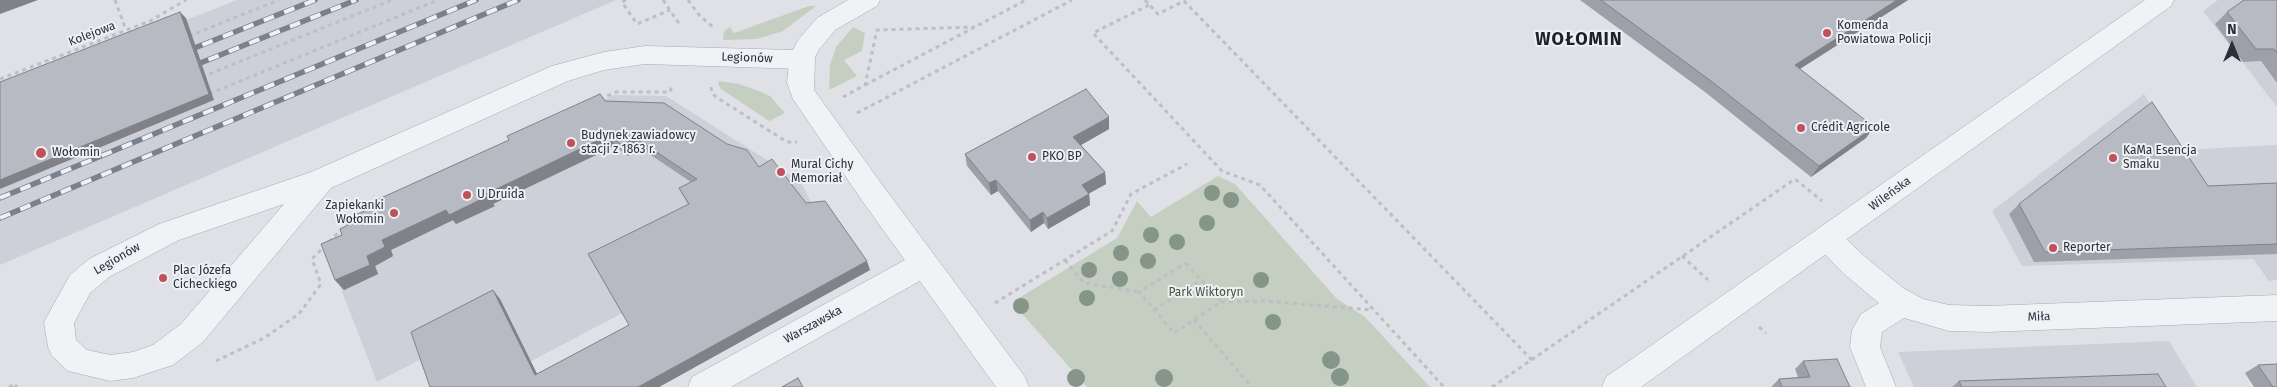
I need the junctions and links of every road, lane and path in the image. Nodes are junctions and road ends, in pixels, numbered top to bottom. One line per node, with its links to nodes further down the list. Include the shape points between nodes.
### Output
1 (114, 0): 17 (path)
2 (186, 0): 17 (path, Kolejowa, via 170,11)
3 (279, 0): 20 (path)
4 (392, 0): 24 (path)
5 (438, 0): 27 (path)
6 (626, 0): 15 (path, via 622,2 637,24)
7 (663, 0): 15 (path)
8 (688, 0): 19 (path)
9 (868, 0): 21 (street, via 826,24 807,47)
10 (1026, 0): 16 (path)
11 (1072, 0): 30 (path)
12 (1145, 0): 14 (path)
13 (2162, 0): 36 (street, Wileńska)
14 (1149, 5): 48 (path, via 1093,33 1222,172 1260,185); 52 (path, via 1158,14 1184,1)
15 (670, 10): 18 (path)
16 (975, 27): 26 (path); 26 (path, via 877,30)
17 (126, 30): 22 (path, Kolejowa)
18 (684, 30)
19 (715, 31)
20 (180, 39)
21 (802, 60): 33 (street, Legionów, via 646,55 604,61 562,73); 39 (street, via 802,92)
22 (0, 79)
23 (674, 79): 29 (path, via 670,92 616,92)
24 (193, 81)
25 (711, 81): 31 (path, via 710,88 716,97 787,142)
26 (865, 85): 28 (path)
27 (209, 94)
28 (840, 98)
29 (598, 100)
30 (853, 115)
31 (800, 142)
32 (1187, 164): 38 (path, via 1131,194 1112,231)
33 (321, 180): 33 (street, Legionów, via 169,232 99,268 80,284 59,322 63,347 79,362 110,368 162,356 192,333)
34 (1822, 201): 37 (path, via 1795,179)
35 (375, 202): 53 (path, via 366,206 312,258 321,284 299,314 264,338)
36 (1827, 238): 45 (street, Miła, via 1868,277); 61 (street, Wileńska)
37 (1682, 256): 41 (path); 52 (path)
38 (1065, 260): 42 (path, via 1084,283); 44 (path)
39 (924, 264): 56 (street, Warszawska); 57 (street)
40 (1201, 280): 42 (path, via 1186,263); 43 (path); 47 (path)
41 (1712, 284)
42 (1139, 292): 47 (path)
43 (1221, 302): 48 (path, via 1265,301); 49 (path)
44 (994, 303)
45 (1903, 303): 46 (street, Miła, via 1931,315 1965,320); 62 (street, via 1871,323 1865,338 1868,356)
46 (2277, 308)
47 (1154, 310): 49 (path, via 1174,333)
48 (1374, 310): 59 (path)
49 (1194, 320): 58 (path)
50 (1758, 326): 51 (path)
51 (1766, 333)
52 (1532, 360): 60 (path)
53 (212, 363)
54 (9, 387): 55 (path, via 16,384)
55 (16, 387)
56 (703, 387)
57 (1014, 387)
58 (1252, 387)
59 (1444, 387)
60 (1492, 387)
61 (1617, 387)
62 (1882, 387)

